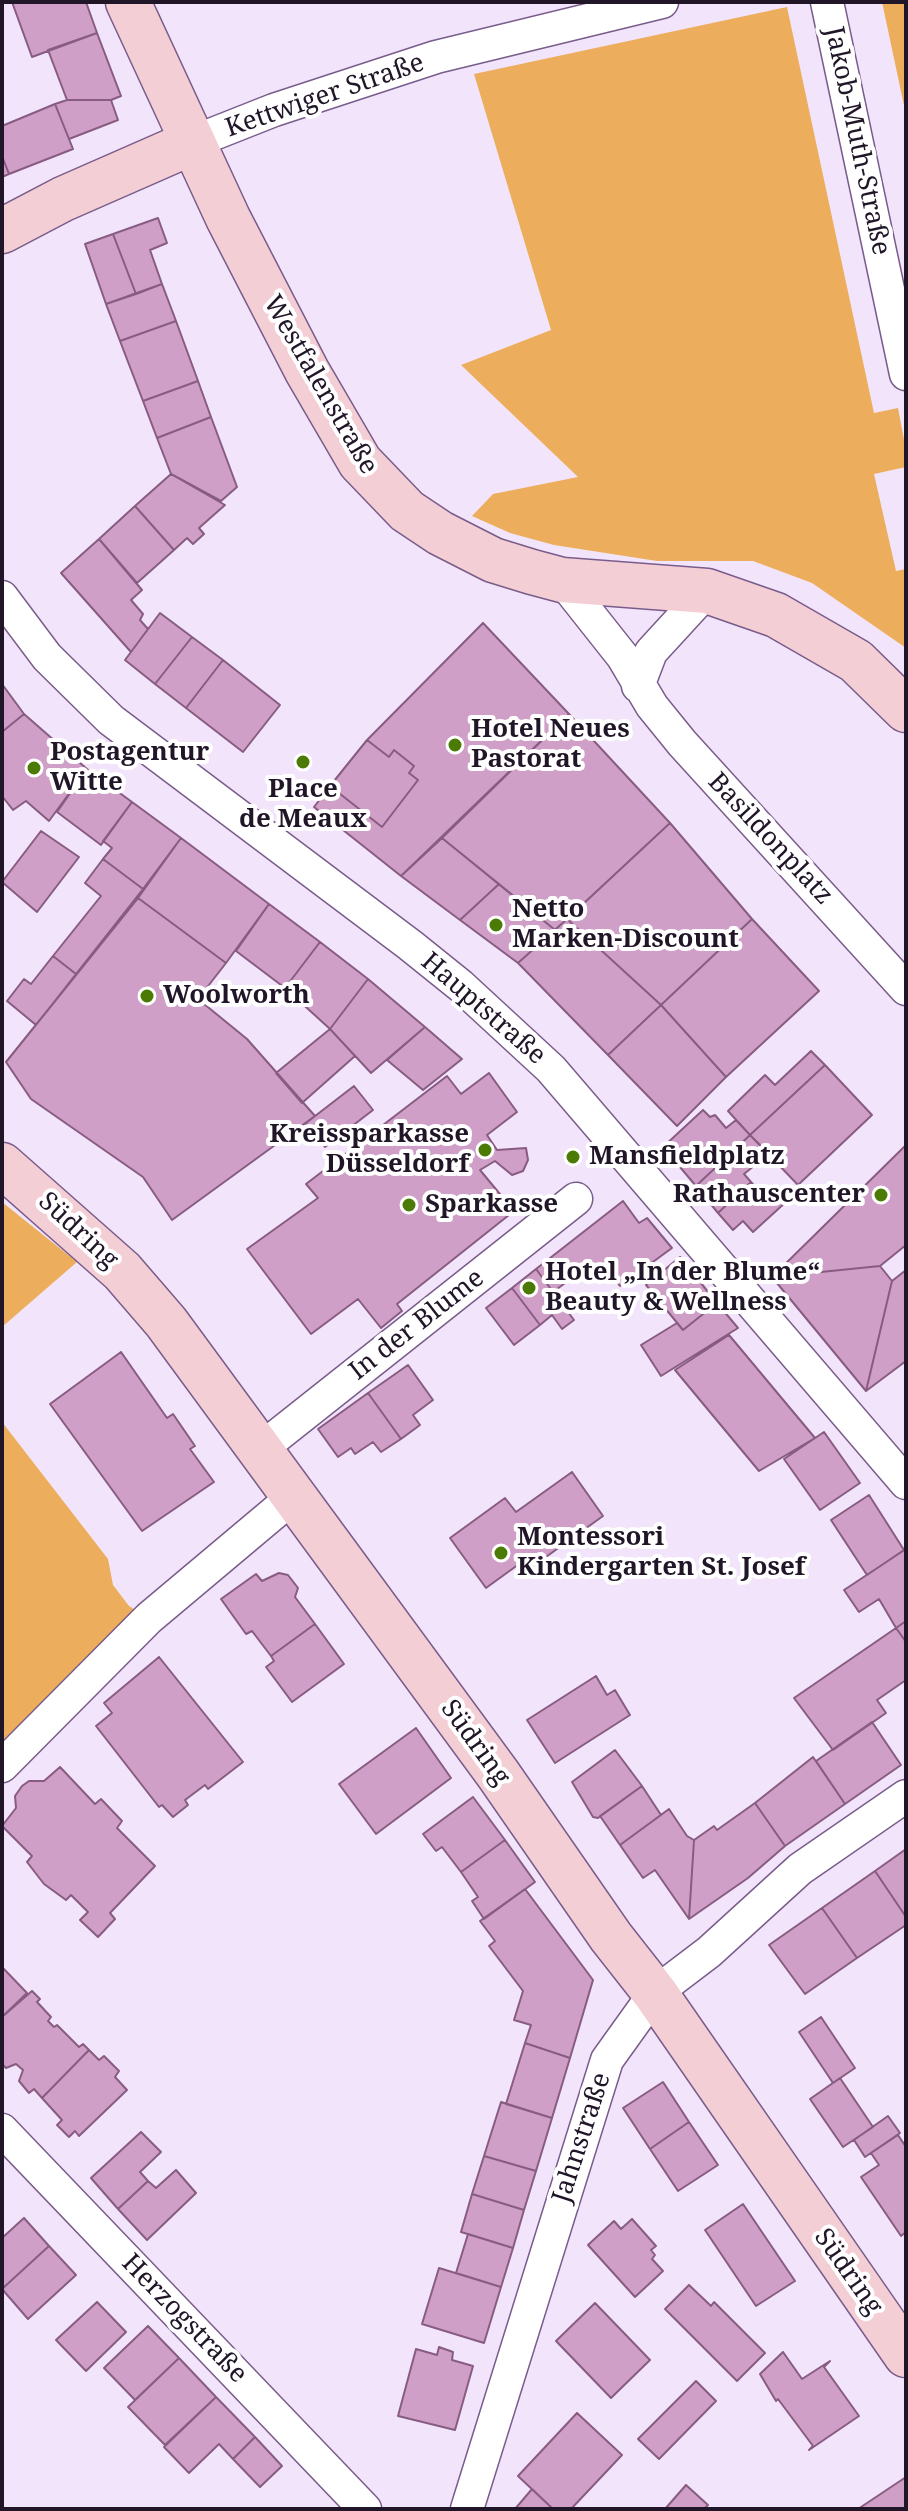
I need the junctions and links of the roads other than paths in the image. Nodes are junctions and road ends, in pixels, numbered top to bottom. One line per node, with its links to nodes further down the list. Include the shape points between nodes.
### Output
1 (128, 2): 4 (street, Westfalenstraße)
2 (662, 2): 4 (street, Kettwiger Straße, via 436,57)
3 (827, 2): 6 (street, Jakob-Muth-Straße)
4 (193, 142): 5 (street, Kettwiger Straße); 7 (street, Westfalenstraße, via 307,371 377,484 440,533 493,560)
5 (2, 231)
6 (906, 374)
7 (562, 580): 8 (street, Westfalenstraße); 10 (street, Basildonplatz, via 623,657)
8 (707, 591): 10 (street, via 651,652); 11 (street, Westfalenstraße, via 776,615 821,638 866,670)
9 (2, 597): 16 (street, Hauptstraße, via 47,657 111,720 410,945 551,1069)
10 (638, 686): 12 (street, Basildonplatz, via 682,743)
11 (906, 710)
12 (906, 989)
13 (2, 1165): 15 (street, Südring, via 122,1271 166,1322)
14 (576, 1199): 15 (street, In der Blume)
15 (258, 1451): 17 (street, Südring)
16 (906, 1483)
17 (293, 1497): 18 (street, via 149,1618); 20 (street, Südring)
18 (2, 1766)
19 (906, 1796): 20 (street, Jahnstraße, via 800,1869)
20 (655, 1993): 22 (street, Südring); 24 (street, Jahnstraße, via 607,2060)
21 (2, 2130): 23 (street, Herzogstraße)
22 (906, 2355)
23 (365, 2509)
24 (467, 2509)

